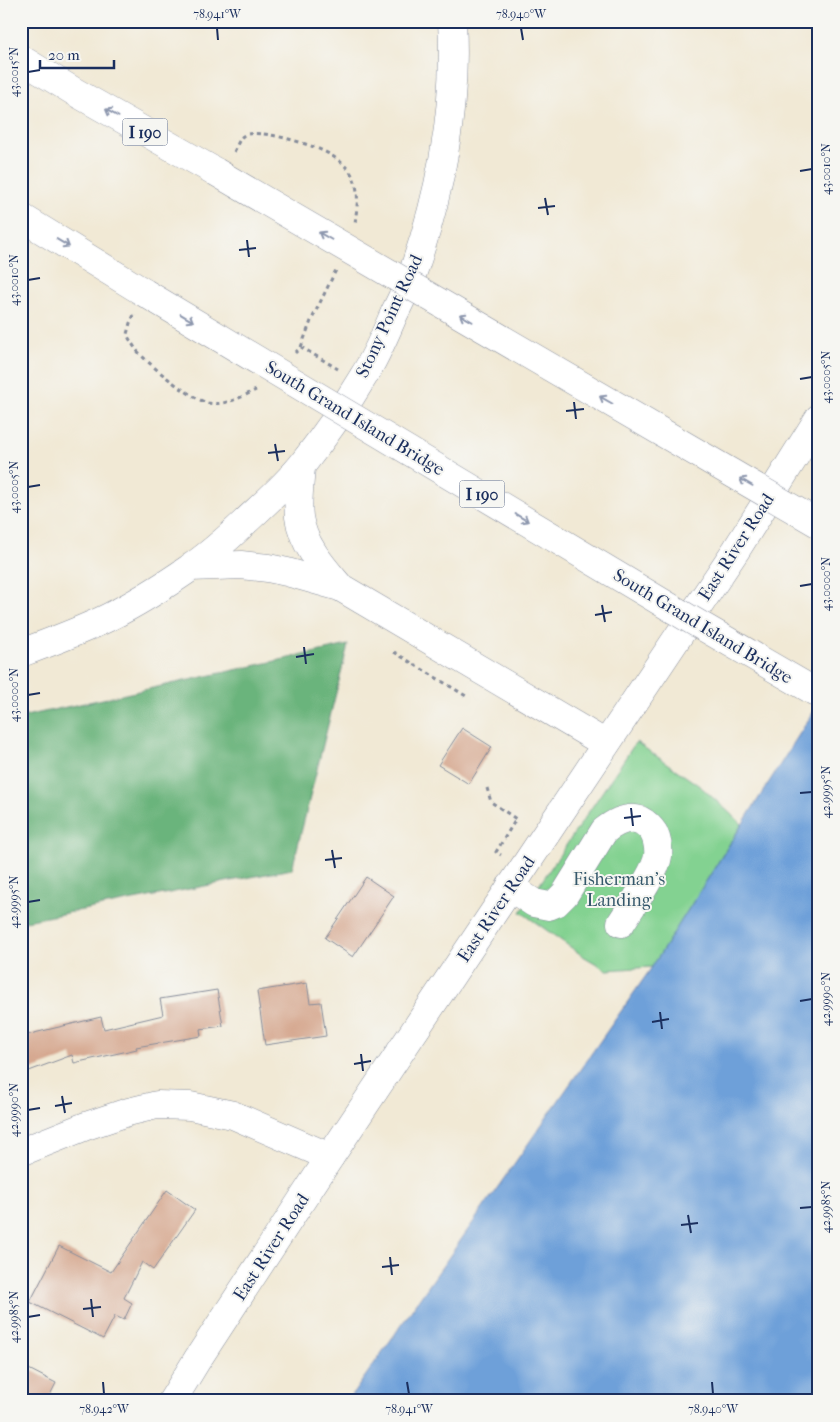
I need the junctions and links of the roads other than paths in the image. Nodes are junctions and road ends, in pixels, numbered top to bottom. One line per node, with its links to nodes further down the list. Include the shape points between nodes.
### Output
1 (452, 21): 5 (main road, Stony Point Road, via 447,135 428,228 387,330 364,376)
2 (21, 59): 6 (main road, I 190, one-way to 2, bridge)
3 (21, 218): 10 (main road, South Grand Island Bridge / I 190, one-way to 10, bridge)
4 (819, 418): 11 (main road, East River Road, via 736,550)
5 (301, 466): 7 (main road, Stony Point Road, via 222,543); 8 (main road, via 299,517 302,531 321,565)
6 (819, 524)
7 (191, 567): 8 (main road, via 268,568); 9 (main road, Stony Point Road, via 109,617)
8 (340, 587): 11 (main road)
9 (21, 653)
10 (819, 694)
11 (606, 744): 12 (main road, East River Road)
12 (510, 887): 13 (main road, via 534,903 548,906 556,903 565,894 604,830 625,820 639,820 655,835 658,855 654,868); 15 (main road, East River Road)
13 (621, 923)
14 (21, 1152): 15 (main road, via 120,1115 156,1106 190,1106 233,1115)
15 (330, 1157): 16 (main road, East River Road)
16 (172, 1401)

